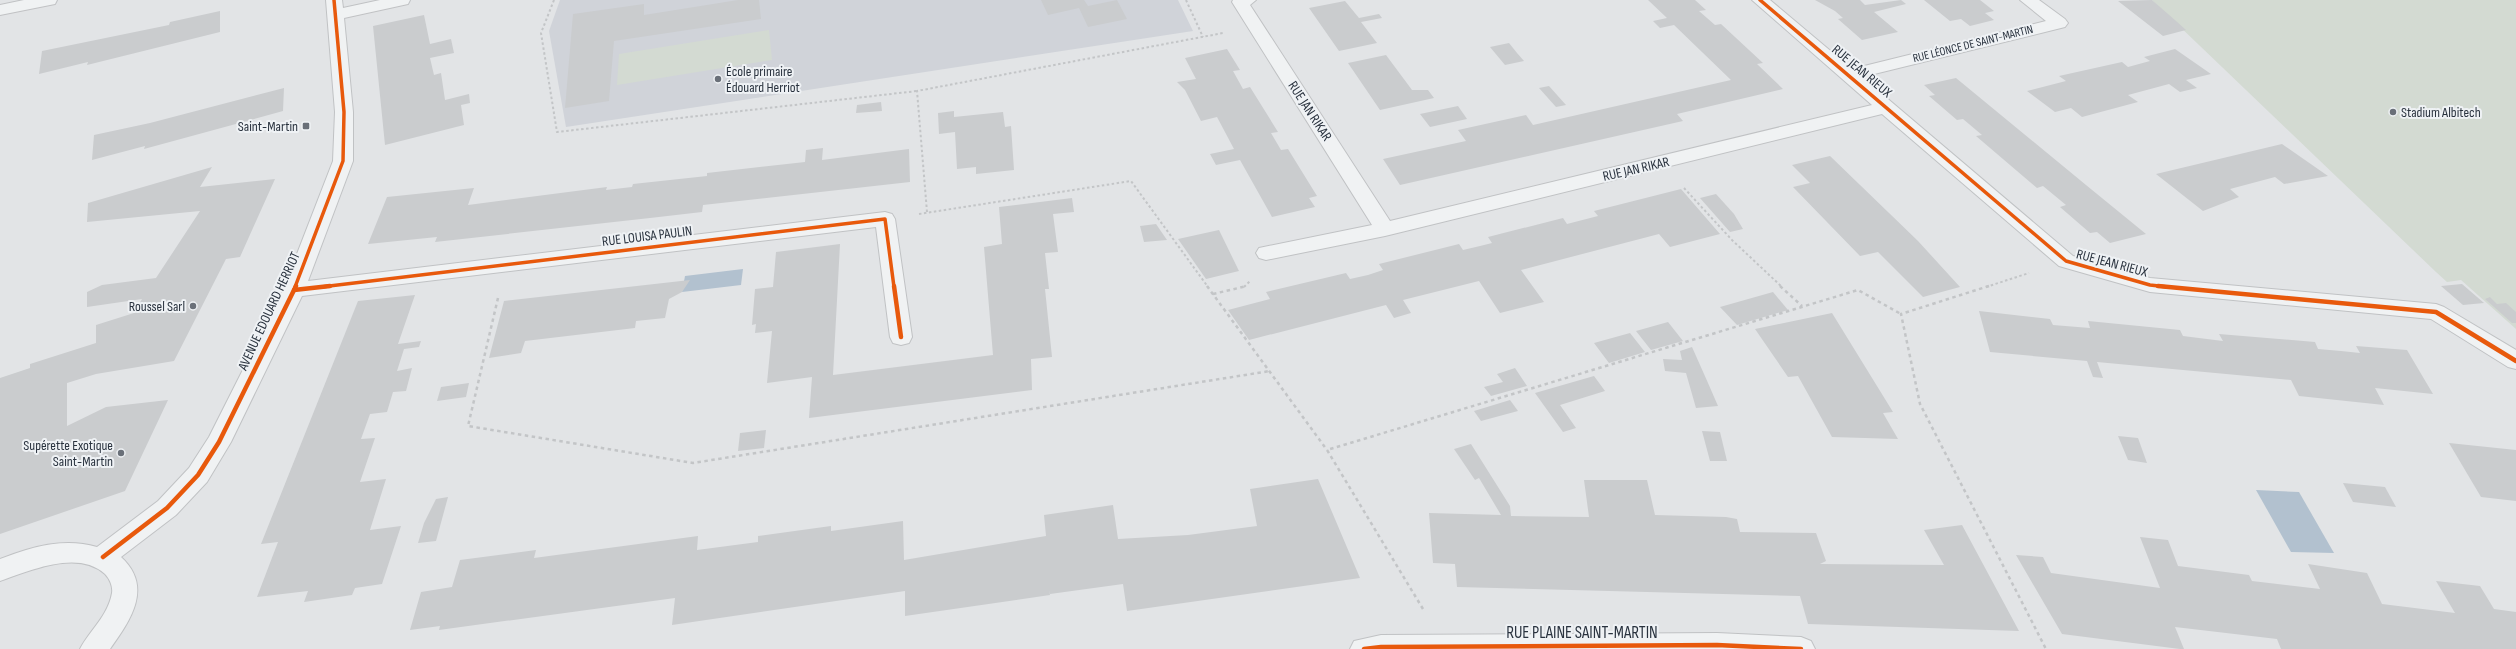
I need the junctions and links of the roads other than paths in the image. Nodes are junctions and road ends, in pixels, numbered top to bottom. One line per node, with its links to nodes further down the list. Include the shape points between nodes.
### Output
1 (49, 0): 7 (street)
2 (402, 0): 6 (street)
3 (1248, 0): 10 (street, RUE JAN RIKAR, via 1240,2)
4 (1760, 0): 8 (street, RUE JEAN RIEUX)
5 (2028, 0): 8 (street, RUE LÉONCE DE SAINT-MARTIN, via 2059,23)
6 (335, 8): 12 (street, AVENUE EDOUARD HERRIOT, via 344,112 343,161)
7 (0, 10)
8 (1850, 75): 9 (street, RUE JEAN RIEUX)
9 (1888, 107): 10 (street, RUE JAN RIKAR); 14 (street, RUE JEAN RIEUX, via 2066,262 2150,285 2436,312)
10 (1385, 229): 11 (street, RUE JAN RIKAR)
11 (1266, 253)
12 (294, 290): 13 (street, RUE LOUISA PAULIN, via 885,219); 15 (street, AVENUE EDOUARD HERRIOT, via 219,442 198,476 167,508)
13 (901, 337)
14 (2516, 361)
15 (103, 557): 16 (street, via 77,551 45,554); 17 (street, via 115,564 126,588 116,620)
16 (0, 570)
17 (94, 649)
18 (1364, 649): 19 (street, RUE PLAINE SAINT-MARTIN, via 1446,646 1717,645)
19 (1801, 649)

